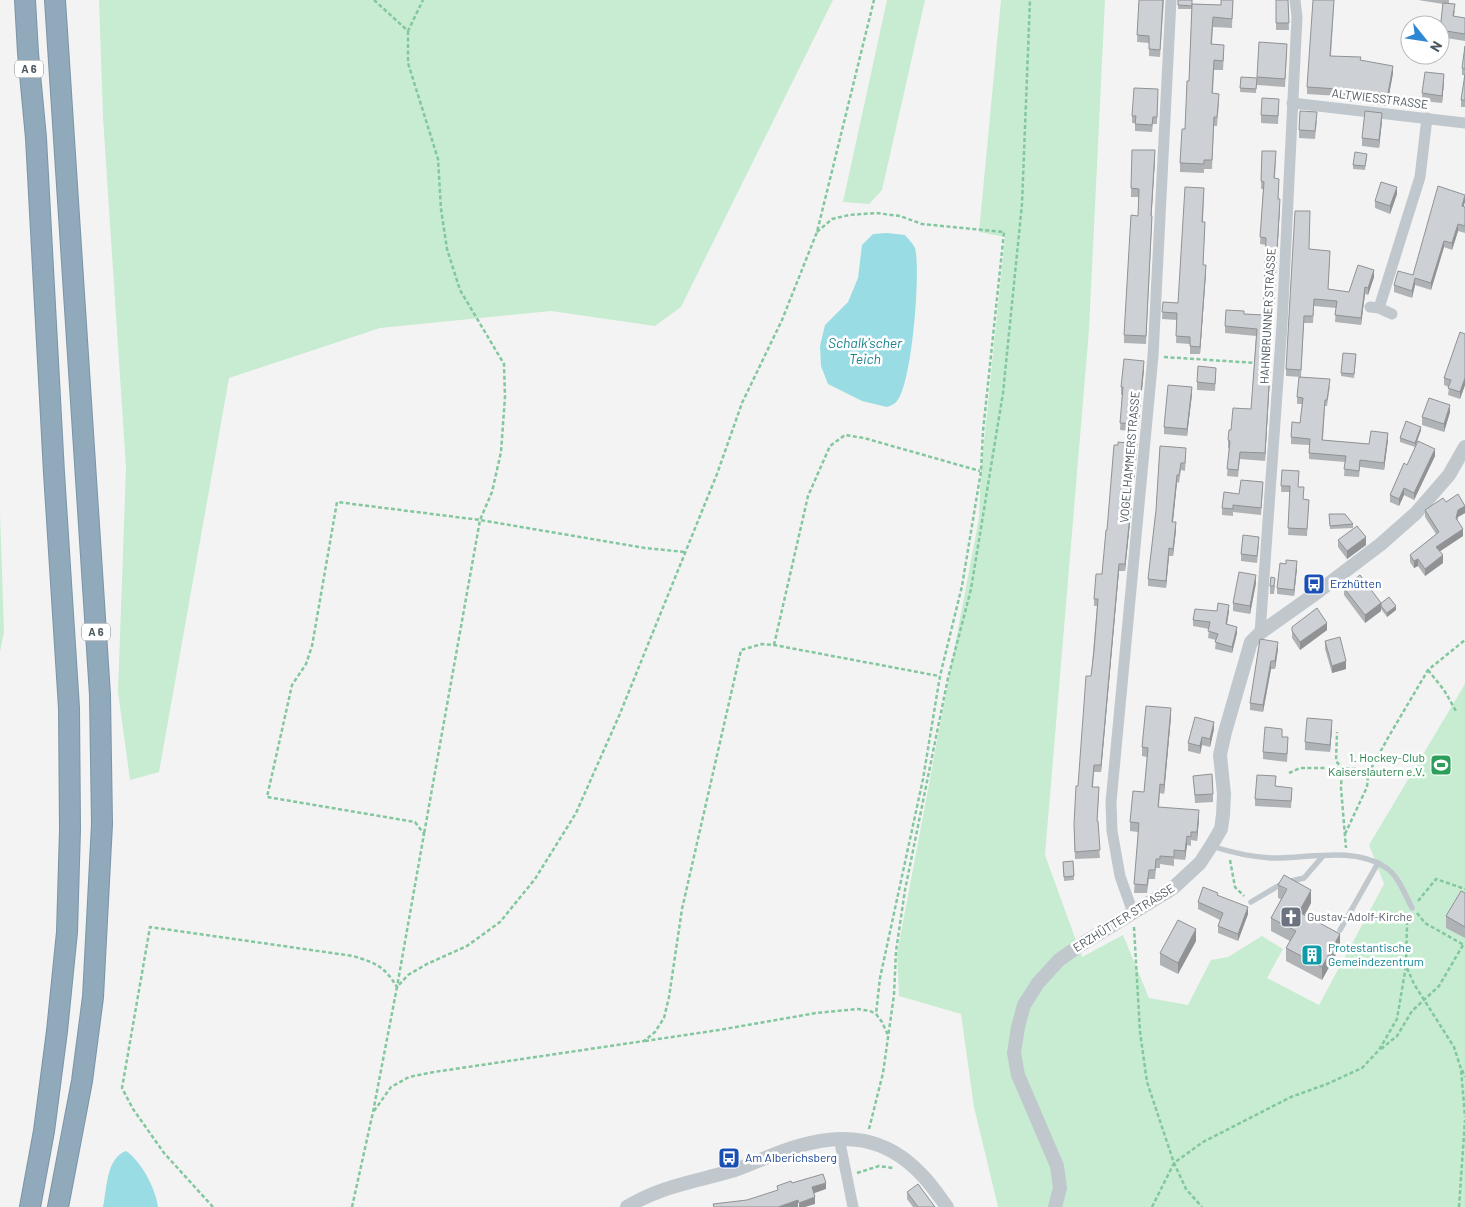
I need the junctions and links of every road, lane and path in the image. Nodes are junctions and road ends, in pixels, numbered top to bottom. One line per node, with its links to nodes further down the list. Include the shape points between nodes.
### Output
1 (25, 0): 61 (highway, A 6, via 69,708 70,828 67,932 58,1021 44,1131)
2 (55, 0): 62 (highway, A 6, via 100,695 102,824 93,997 82,1081)
3 (374, 0): 9 (path)
4 (423, 0): 9 (path)
5 (874, 0): 13 (path)
6 (1030, 0): 48 (path, via 1022,204 1003,392 971,589 948,678 905,890)
7 (1172, 0): 15 (street, VOGELHAMMERSTRASSE)
8 (1295, 0): 10 (street, HAHNBRUNNER STRASSE)
9 (408, 31): 19 (path, via 408,63 438,159 440,209 447,249 460,290 504,364 501,452 492,492)
10 (1292, 103): 11 (street, ALTWIESSTRASSE); 21 (street, HAHNBRUNNER STRASSE, via 1282,324)
11 (1427, 118): 12 (street, ALTWIESSTRASSE); 14 (street, via 1420,177 1375,308)
12 (1465, 122)
13 (817, 232): 18 (path, via 832,219 876,213 900,216 922,224 1004,232); 20 (path, via 782,320 742,402 718,474)
14 (1392, 314)
15 (1153, 356): 16 (path); 41 (street, VOGELHAMMERSTRASSE, via 1112,802 1112,831 1120,876)
16 (1263, 363)
17 (1465, 448): 21 (street, ERZHÜTTER STRASSE, via 1449,475 1387,539)
18 (981, 471): 23 (path, via 864,438 845,435 830,446 808,496); 25 (path, via 962,586)
19 (480, 520): 20 (path); 31 (path); 31 (path, via 337,502 312,646 306,664 292,685 266,797 415,822)
20 (685, 552): 45 (path, via 576,813 535,879 500,922 467,946 408,975)
21 (1260, 633): 33 (street, ERZHÜTTER STRASSE, via 1251,642 1225,732 1220,755 1223,815 1221,829)
22 (1465, 640): 24 (path)
23 (774, 645): 25 (path); 49 (path, via 762,644 741,650 682,909 664,1018)
24 (1428, 670): 26 (path); 30 (path)
25 (940, 676): 47 (path, via 923,779 880,978)
26 (1456, 711)
27 (1337, 732): 28 (path, via 1336,761)
28 (1342, 768): 29 (path, via 1300,768); 30 (path, via 1359,769); 32 (path)
29 (1289, 773)
30 (1368, 775): 32 (path, via 1367,787)
31 (424, 834): 45 (path)
32 (1345, 834): 34 (path)
33 (1211, 846): 35 (lane, via 1270,858); 41 (street, ERZHÜTTER STRASSE, via 1200,863 1173,888)
34 (1347, 855): 35 (lane); 36 (lane)
35 (1323, 856): 39 (lane, via 1304,878 1283,883)
36 (1378, 863): 40 (lane, via 1395,876); 42 (lane)
37 (1233, 873): 39 (path, via 1235,887)
38 (1465, 889): 40 (path, via 1436,879)
39 (1251, 902)
40 (1412, 908): 43 (path, via 1425,923); 44 (path, via 1407,924)
41 (1133, 913): 57 (path, via 1140,1032 1147,1082); 67 (street, ERZHÜTTER STRASSE, via 1059,960 1024,1005 1014,1053 1018,1075 1057,1166 1060,1188)
42 (1340, 930)
43 (1464, 945): 46 (path, via 1439,986)
44 (1406, 966): 46 (path); 50 (path, via 1397,1019)
45 (397, 987): 53 (path); 63 (path, via 388,973 375,963 353,956 150,928 122,1088 164,1153)
46 (1424, 1000): 50 (path, via 1412,1011 1397,1036); 51 (path, via 1454,1047)
47 (876, 1014): 48 (path); 49 (path, via 858,1009 816,1013)
48 (889, 1036): 56 (path)
49 (644, 1041): 53 (path, via 408,1077 391,1087)
50 (1380, 1050): 57 (path, via 1362,1068 1247,1118 1203,1142)
51 (1461, 1069): 52 (path); 54 (path)
52 (1465, 1077)
53 (373, 1112): 64 (path)
54 (1465, 1118): 70 (path)
55 (840, 1138): 56 (street); 59 (street); 60 (street, via 795,1147 732,1170 670,1187)
56 (867, 1141): 58 (street, via 895,1153)
57 (1174, 1163): 68 (path); 69 (path, via 1186,1189)
58 (922, 1174): 59 (path, via 879,1166); 66 (street)
59 (846, 1178): 65 (street)
60 (636, 1205)
61 (30, 1207)
62 (58, 1207)
63 (213, 1207)
64 (352, 1207)
65 (853, 1207)
66 (947, 1207)
67 (1055, 1207)
68 (1152, 1207)
69 (1202, 1207)
70 (1459, 1207)

